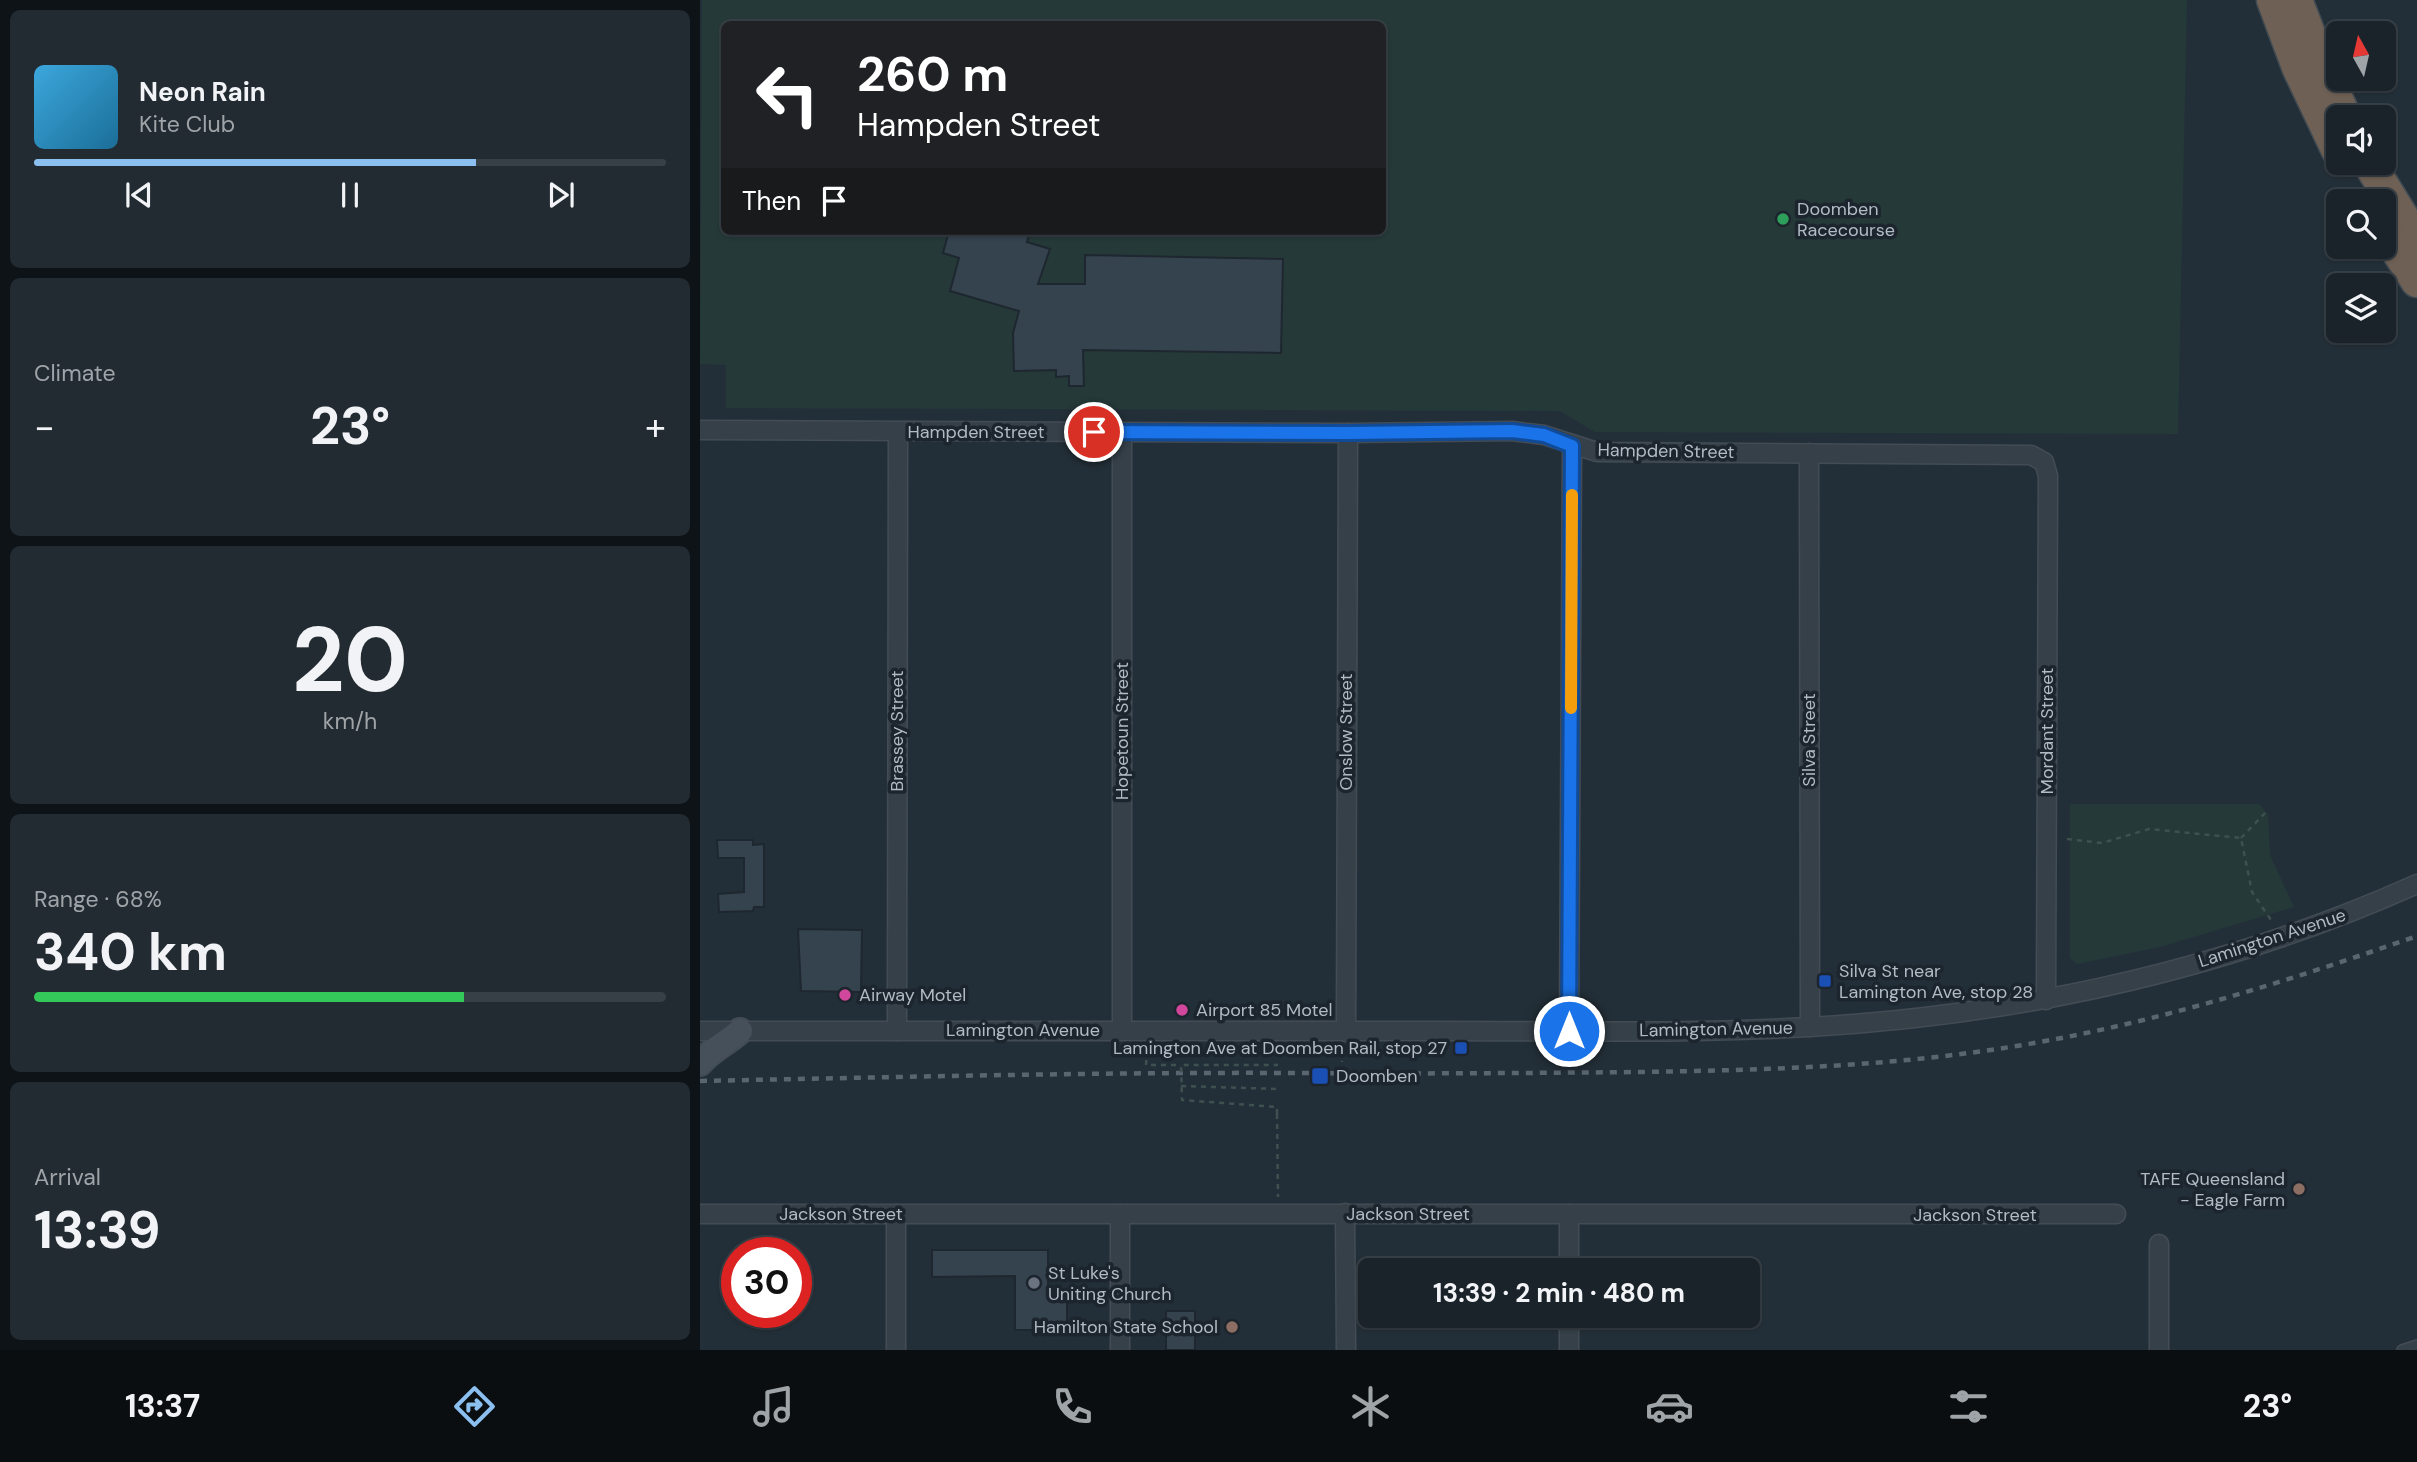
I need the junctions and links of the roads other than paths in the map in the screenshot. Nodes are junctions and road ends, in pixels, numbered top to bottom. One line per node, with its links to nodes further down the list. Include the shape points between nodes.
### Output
1 (2273, 0): 4 (highway)
2 (2297, 0): 3 (highway)
3 (2340, 105)
4 (2326, 126)
5 (2376, 175): 6 (highway)
6 (2417, 241)
7 (2396, 249): 8 (highway)
8 (2417, 281)
9 (700, 430): 10 (street, Hampden Street)
10 (898, 432): 11 (street, Hampden Street); 22 (street, Brassey Street)
11 (1122, 432): 12 (street, Hampden Street); 19 (street, Hopetoun Street)
12 (1348, 433): 13 (street, Hampden Street, via 1512,431 1544,435); 24 (street, Onslow Street)
13 (1572, 446): 14 (street, Hampden Street, via 1597,452); 23 (street)
14 (1810, 453): 15 (street, Hampden Street, via 2031,455); 18 (street, Silva Street)
15 (2044, 462): 17 (street, Mordant Street, via 2048,476)
16 (2417, 884): 17 (street, Lamington Avenue, via 2336,919 2250,947)
17 (2046, 1000): 18 (street, Lamington Avenue)
18 (1810, 1027): 23 (street, Lamington Avenue)
19 (1122, 1030): 22 (street, Lamington Avenue); 24 (street, Lamington Avenue)
20 (700, 1031): 21 (street, Lamington Avenue)
21 (740, 1031): 22 (street, Lamington Avenue); 25 (main road)
22 (897, 1031)
23 (1569, 1031): 24 (street, Lamington Avenue)
24 (1346, 1032)
25 (700, 1063)
26 (1345, 1213): 27 (street, Jackson Street); 30 (street, Jackson Street); 38 (street)
27 (1569, 1213): 31 (street, Jackson Street); 33 (street)
28 (700, 1214): 29 (street, Jackson Street)
29 (896, 1214): 30 (street, Jackson Street); 36 (street)
30 (1120, 1214): 37 (street)
31 (2116, 1214)
32 (2159, 1244): 40 (street)
33 (1569, 1258)
34 (1569, 1328): 39 (street)
35 (2417, 1345): 41 (lane)
36 (896, 1350)
37 (1120, 1350)
38 (1346, 1350)
39 (1569, 1350)
40 (2159, 1350)
41 (2402, 1350)

